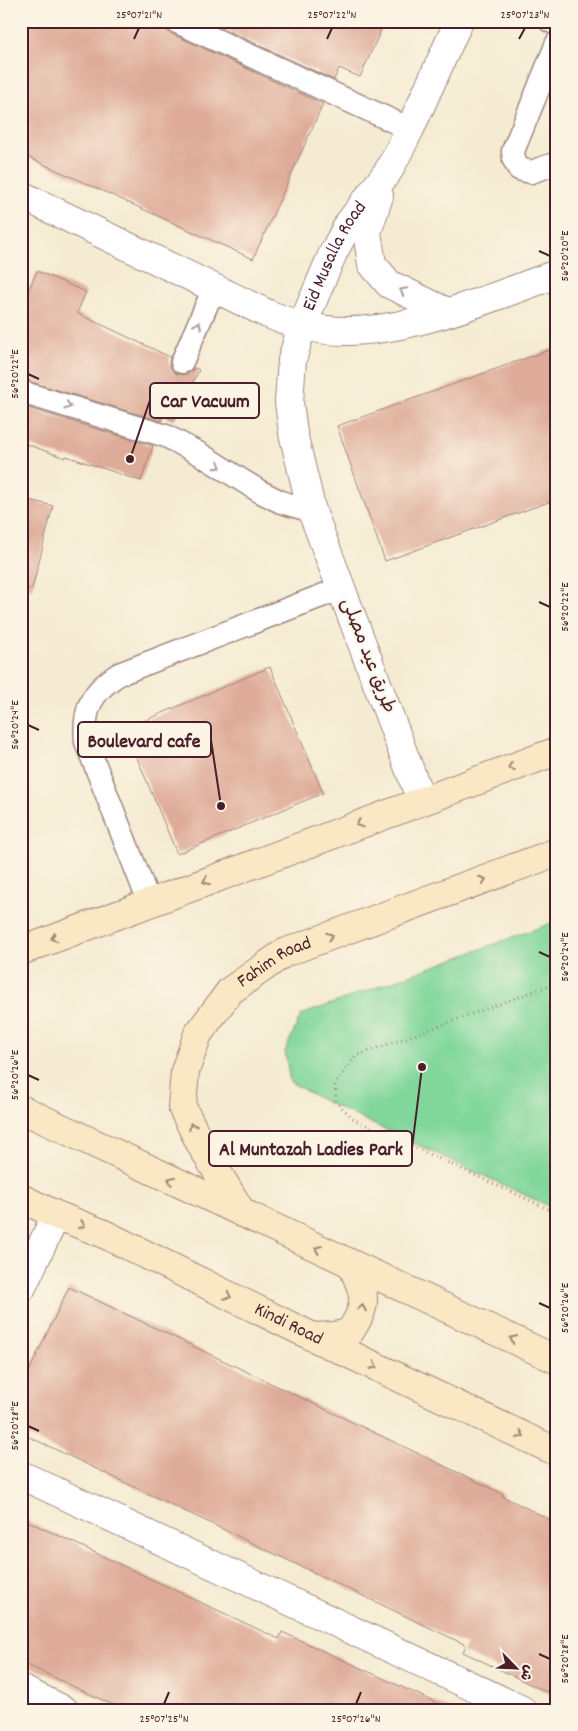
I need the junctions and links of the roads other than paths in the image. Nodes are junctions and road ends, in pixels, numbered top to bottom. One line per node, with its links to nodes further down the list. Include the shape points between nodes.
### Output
1 (175, 21): 6 (lane)
2 (459, 21): 6 (street, Eid Musalla Road)
3 (550, 21): 4 (lane)
4 (557, 24)
5 (557, 43): 7 (lane, via 513,151 519,169 531,172)
6 (410, 129): 8 (street, Eid Musalla Road)
7 (557, 163)
8 (388, 170): 12 (street, one-way to 8, via 389,284 372,264 367,232); 13 (street, Eid Musalla Road, via 349,223)
9 (21, 195): 11 (street)
10 (557, 274): 12 (street)
11 (214, 288): 13 (street); 14 (lane, one-way to 11)
12 (447, 312): 13 (street, via 407,324 374,329 346,331)
13 (302, 326): 16 (street, Eid Musalla Road, via 292,360 289,402)
14 (182, 362)
15 (21, 392): 16 (lane, one-way to 16, via 156,422 166,436 259,491 281,502)
16 (312, 511): 17 (street, طريق عيد مصلى)
17 (342, 588): 19 (street, طريق عيد مصلى); 21 (lane, via 119,674 95,694 84,725 86,742)
18 (557, 751): 19 (street, one-way to 19)
19 (421, 800): 21 (street, one-way to 21)
20 (557, 852): 25 (street, Fahim Road, one-way to 20, via 182,1107 185,1071 198,1034 230,991 284,952)
21 (149, 902): 22 (street, one-way to 22)
22 (21, 951)
23 (21, 1109): 25 (street, one-way to 23)
24 (21, 1198): 26 (street, Kindi Road)
25 (242, 1213): 27 (street, one-way to 25)
26 (56, 1215): 28 (street); 29 (street, Kindi Road, one-way to 29, via 102,1233)
27 (351, 1264): 29 (street, one-way to 27, via 349,1333 360,1318 364,1302 361,1283); 30 (street, one-way to 27)
28 (21, 1289)
29 (312, 1338): 31 (street, Kindi Road, one-way to 31)
30 (557, 1360)
31 (557, 1452)
32 (21, 1476): 35 (street)
33 (21, 1689): 34 (street)
34 (64, 1710)
35 (522, 1710)

